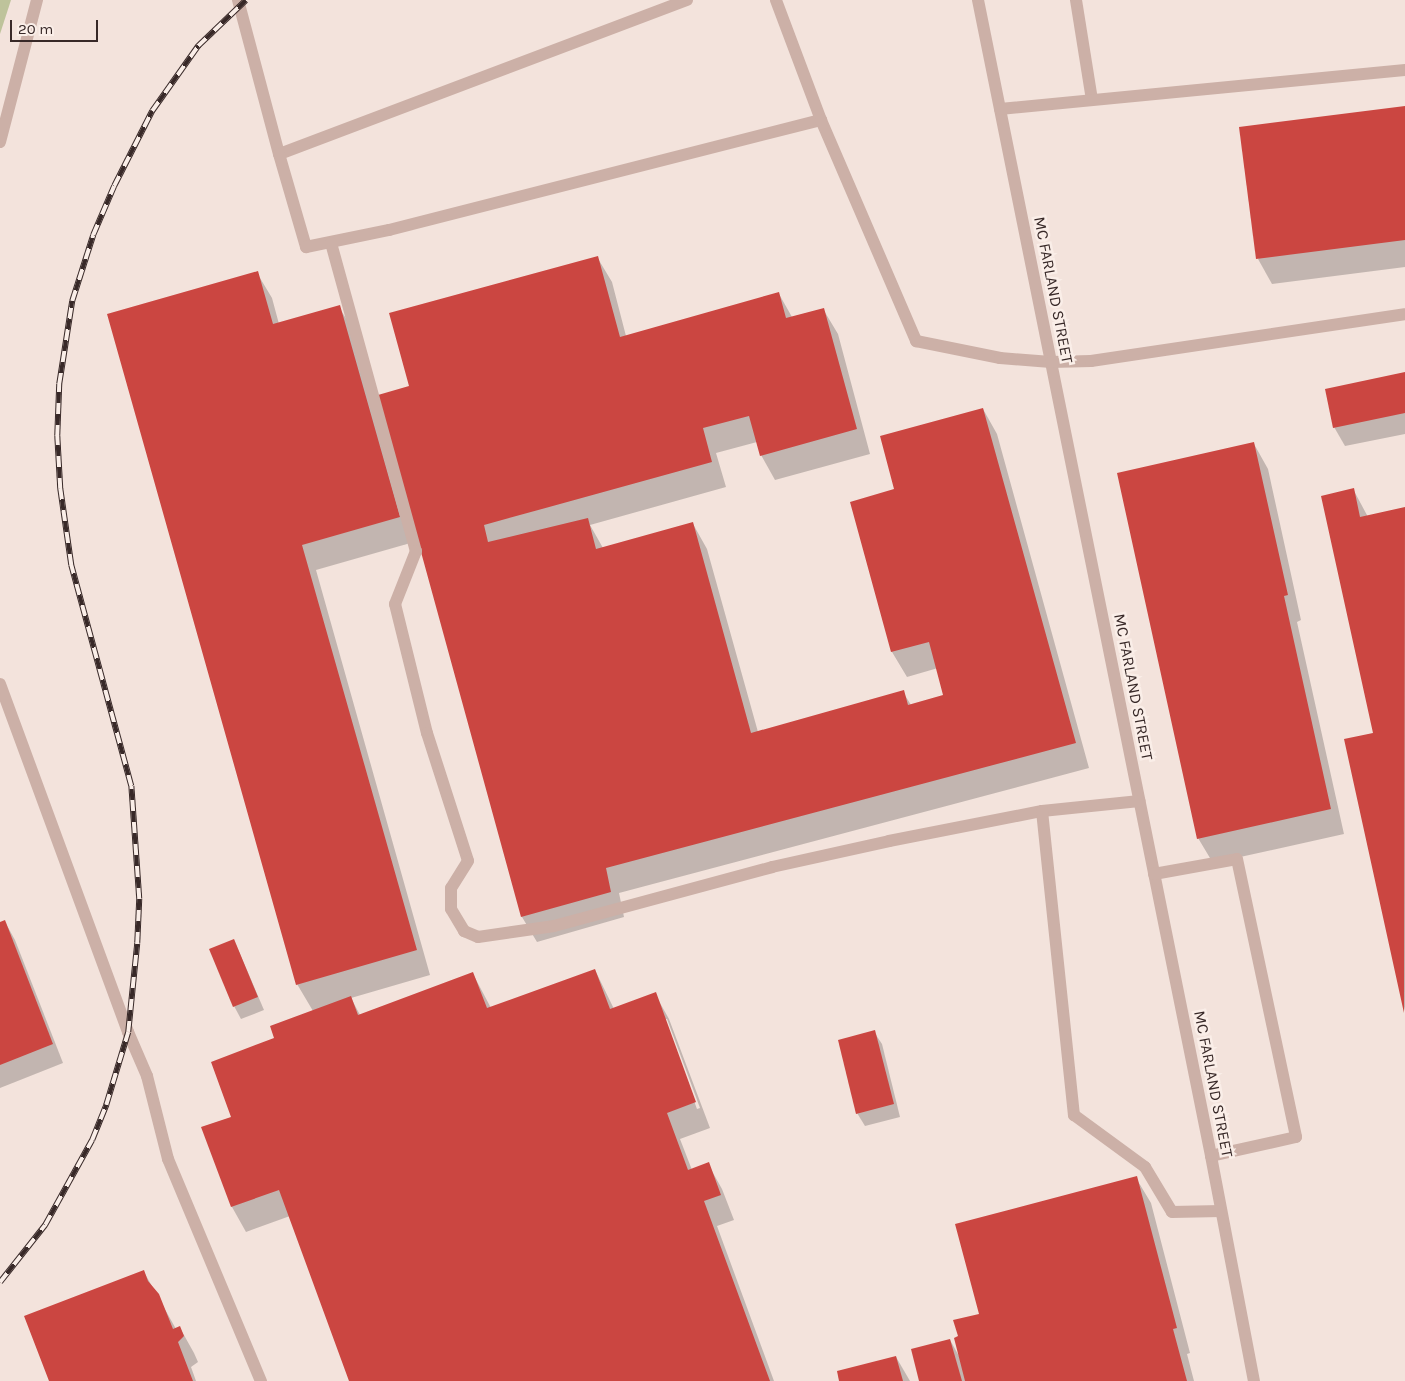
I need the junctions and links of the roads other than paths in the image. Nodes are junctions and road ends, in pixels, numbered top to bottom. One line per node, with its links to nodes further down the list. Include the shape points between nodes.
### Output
1 (37, 0): 11 (street)
2 (687, 0): 12 (street)
3 (776, 0): 10 (street)
4 (978, 0): 9 (street, MC FARLAND STREET)
5 (1076, 0): 8 (street)
6 (239, 3): 12 (street)
7 (1405, 70): 8 (street)
8 (1092, 100): 9 (street)
9 (1000, 109): 15 (street, MC FARLAND STREET)
10 (821, 120): 13 (street); 15 (street, via 916,341 1000,358)
11 (0, 142)
12 (279, 154): 13 (street, via 306,247)
13 (331, 243): 18 (street, via 416,551 395,604 427,733 468,861 450,888 451,909 464,932 478,937 554,926 772,867)
14 (1405, 314): 15 (street, via 1091,361)
15 (1051, 362): 17 (street, MC FARLAND STREET)
16 (0, 684): 22 (street, via 147,1076 168,1159)
17 (1139, 801): 18 (street); 19 (street, MC FARLAND STREET)
18 (1042, 810): 21 (street, via 1074,1114 1145,1167 1172,1212)
19 (1154, 874): 20 (street, MC FARLAND STREET); 20 (street, via 1237,859 1296,1137)
20 (1211, 1156): 21 (street, MC FARLAND STREET)
21 (1222, 1211): 23 (street, MC FARLAND STREET)
22 (261, 1381)
23 (1254, 1381)

